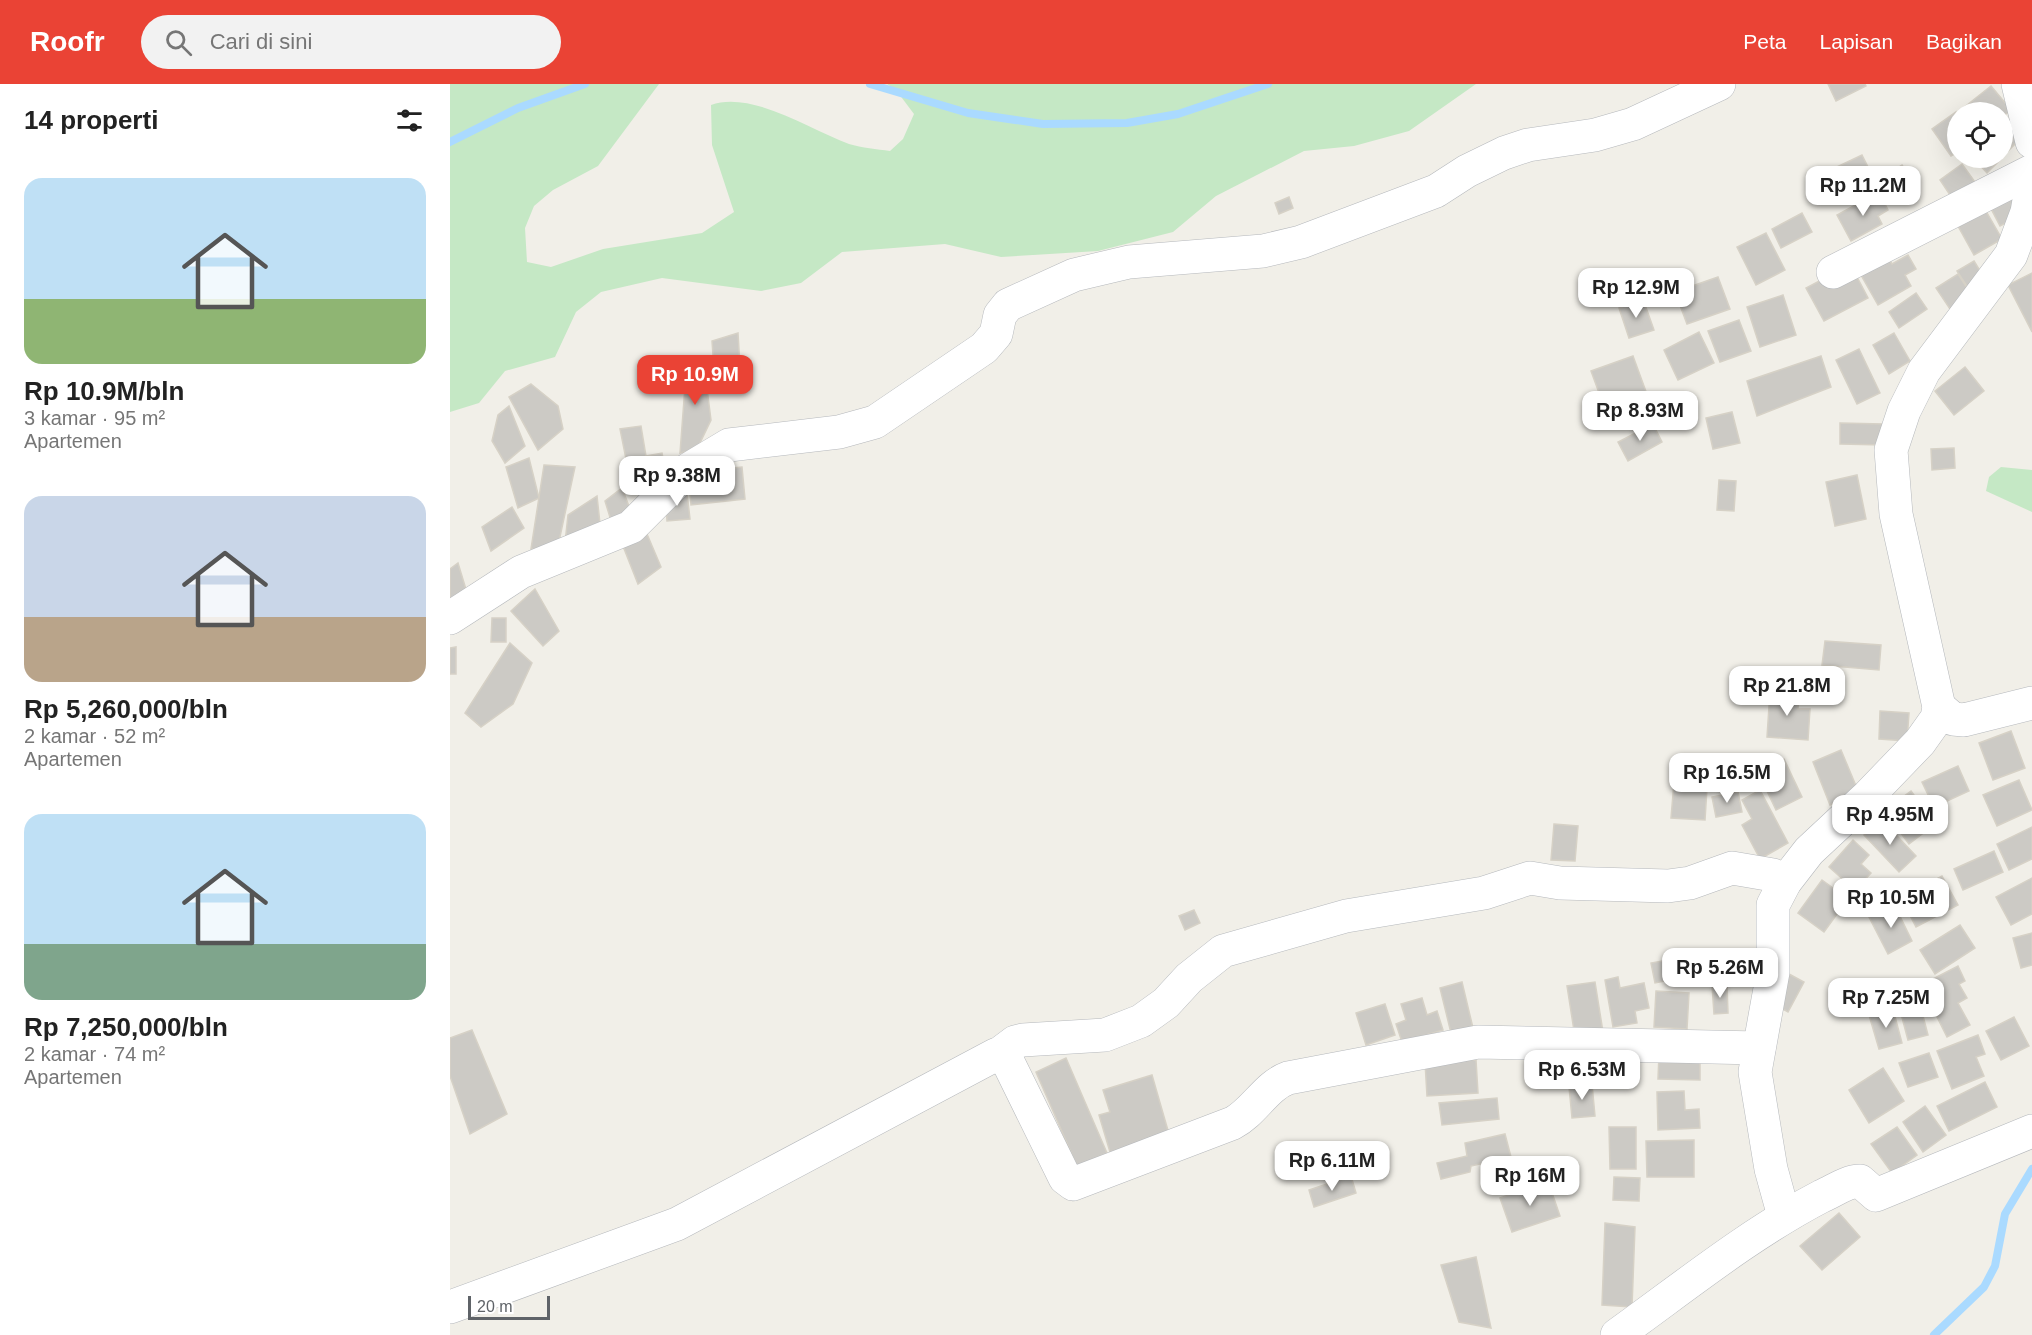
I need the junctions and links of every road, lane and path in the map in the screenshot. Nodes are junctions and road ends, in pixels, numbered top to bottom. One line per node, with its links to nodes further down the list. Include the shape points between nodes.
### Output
1 (1719, 84): 7 (street, via 1633,124 1504,153 1427,195 1301,242 1263,251 1129,262 1074,275 1008,305 1000,315 996,334 984,348 875,422 839,432 729,445 689,469 631,527 521,572)
2 (2018, 84): 3 (street)
3 (2032, 142)
4 (2032, 171): 6 (street)
5 (2032, 183): 9 (street, via 2027,212 2011,255 1924,371 1904,411 1892,450 1896,514)
6 (1833, 273)
7 (450, 618)
8 (2032, 703): 9 (street, via 1964,720 1953,718)
9 (1939, 707): 10 (street, via 1937,718 1920,742 1816,844)
10 (1785, 882): 11 (street, via 1773,905 1773,972); 12 (street, via 1773,875 1732,868 1690,883 1668,886 1560,883 1530,878 1484,893 1346,916 1223,951 1141,1021 1105,1035 1015,1042 1003,1051)
11 (1759, 1048): 12 (street, via 1478,1042 1288,1077 1233,1123 1073,1184 1065,1178); 14 (street, via 1755,1072 1771,1169)
12 (1003, 1058): 15 (street, via 987,1058 677,1224)
13 (2032, 1131): 14 (street, via 1876,1195 1866,1184 1854,1181)
14 (1784, 1216): 16 (street)
15 (450, 1307)
16 (1617, 1335)

